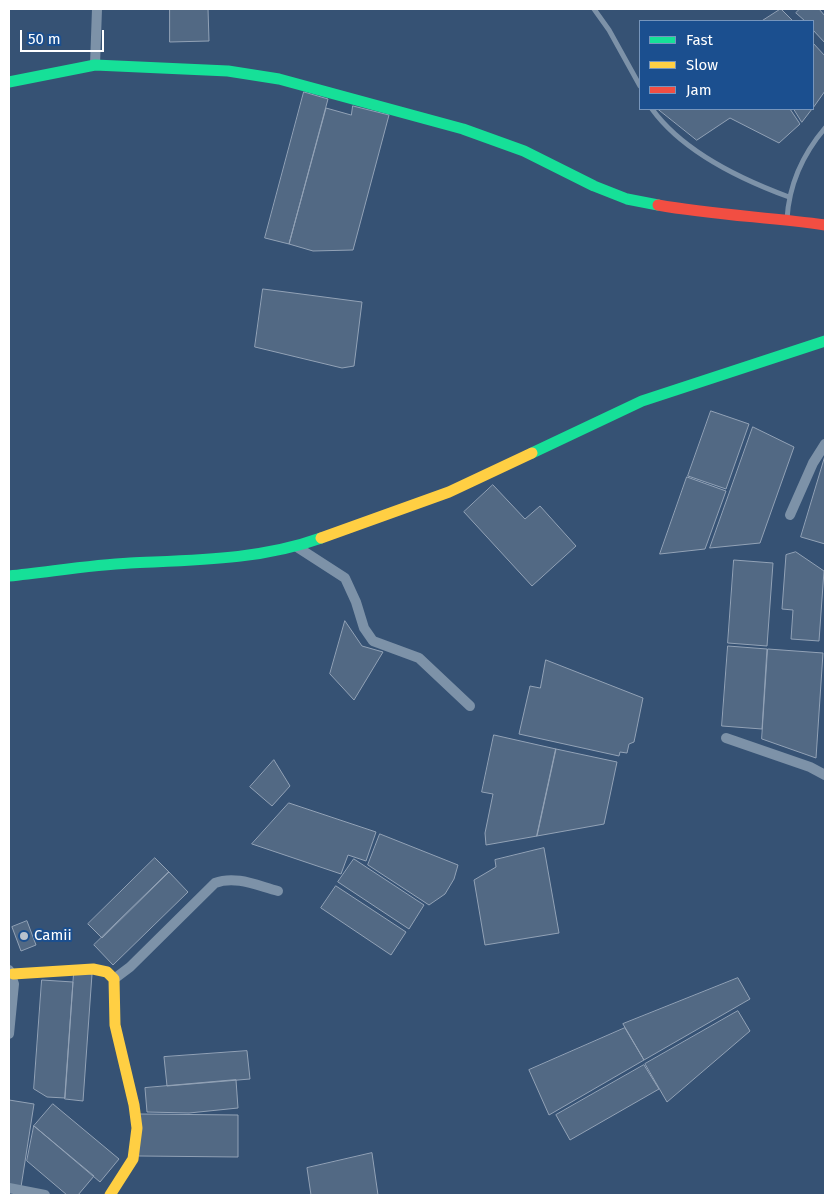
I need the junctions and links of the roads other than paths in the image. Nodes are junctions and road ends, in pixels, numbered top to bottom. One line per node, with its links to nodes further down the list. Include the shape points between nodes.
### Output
1 (97, 9): 3 (street)
2 (594, 9): 5 (lane)
3 (94, 65): 4 (street); 9 (street, via 228,71 279,79 463,129 524,151 627,199 686,210)
4 (9, 82)
5 (639, 84)
6 (653, 110): 8 (lane, via 684,142 702,154 746,179)
7 (825, 128): 8 (lane, via 813,142)
8 (788, 197): 9 (lane)
9 (787, 219): 10 (street)
10 (825, 225)
11 (825, 340): 14 (street, via 642,401 449,492)
12 (825, 444): 13 (street)
13 (790, 515)
14 (296, 547): 15 (street, via 213,560 128,563); 16 (street, via 345,578 364,628 373,641 419,658)
15 (9, 576)
16 (470, 706)
17 (726, 738): 18 (street)
18 (825, 775)
19 (278, 891): 21 (street, via 238,880 216,883)
20 (11, 972): 21 (street, via 99,969); 22 (street, via 14,984)
21 (114, 980): 25 (street, via 115,1025 137,1128 134,1160)
22 (9, 1034)
23 (9, 1188): 24 (street)
24 (45, 1195)
25 (110, 1195)

